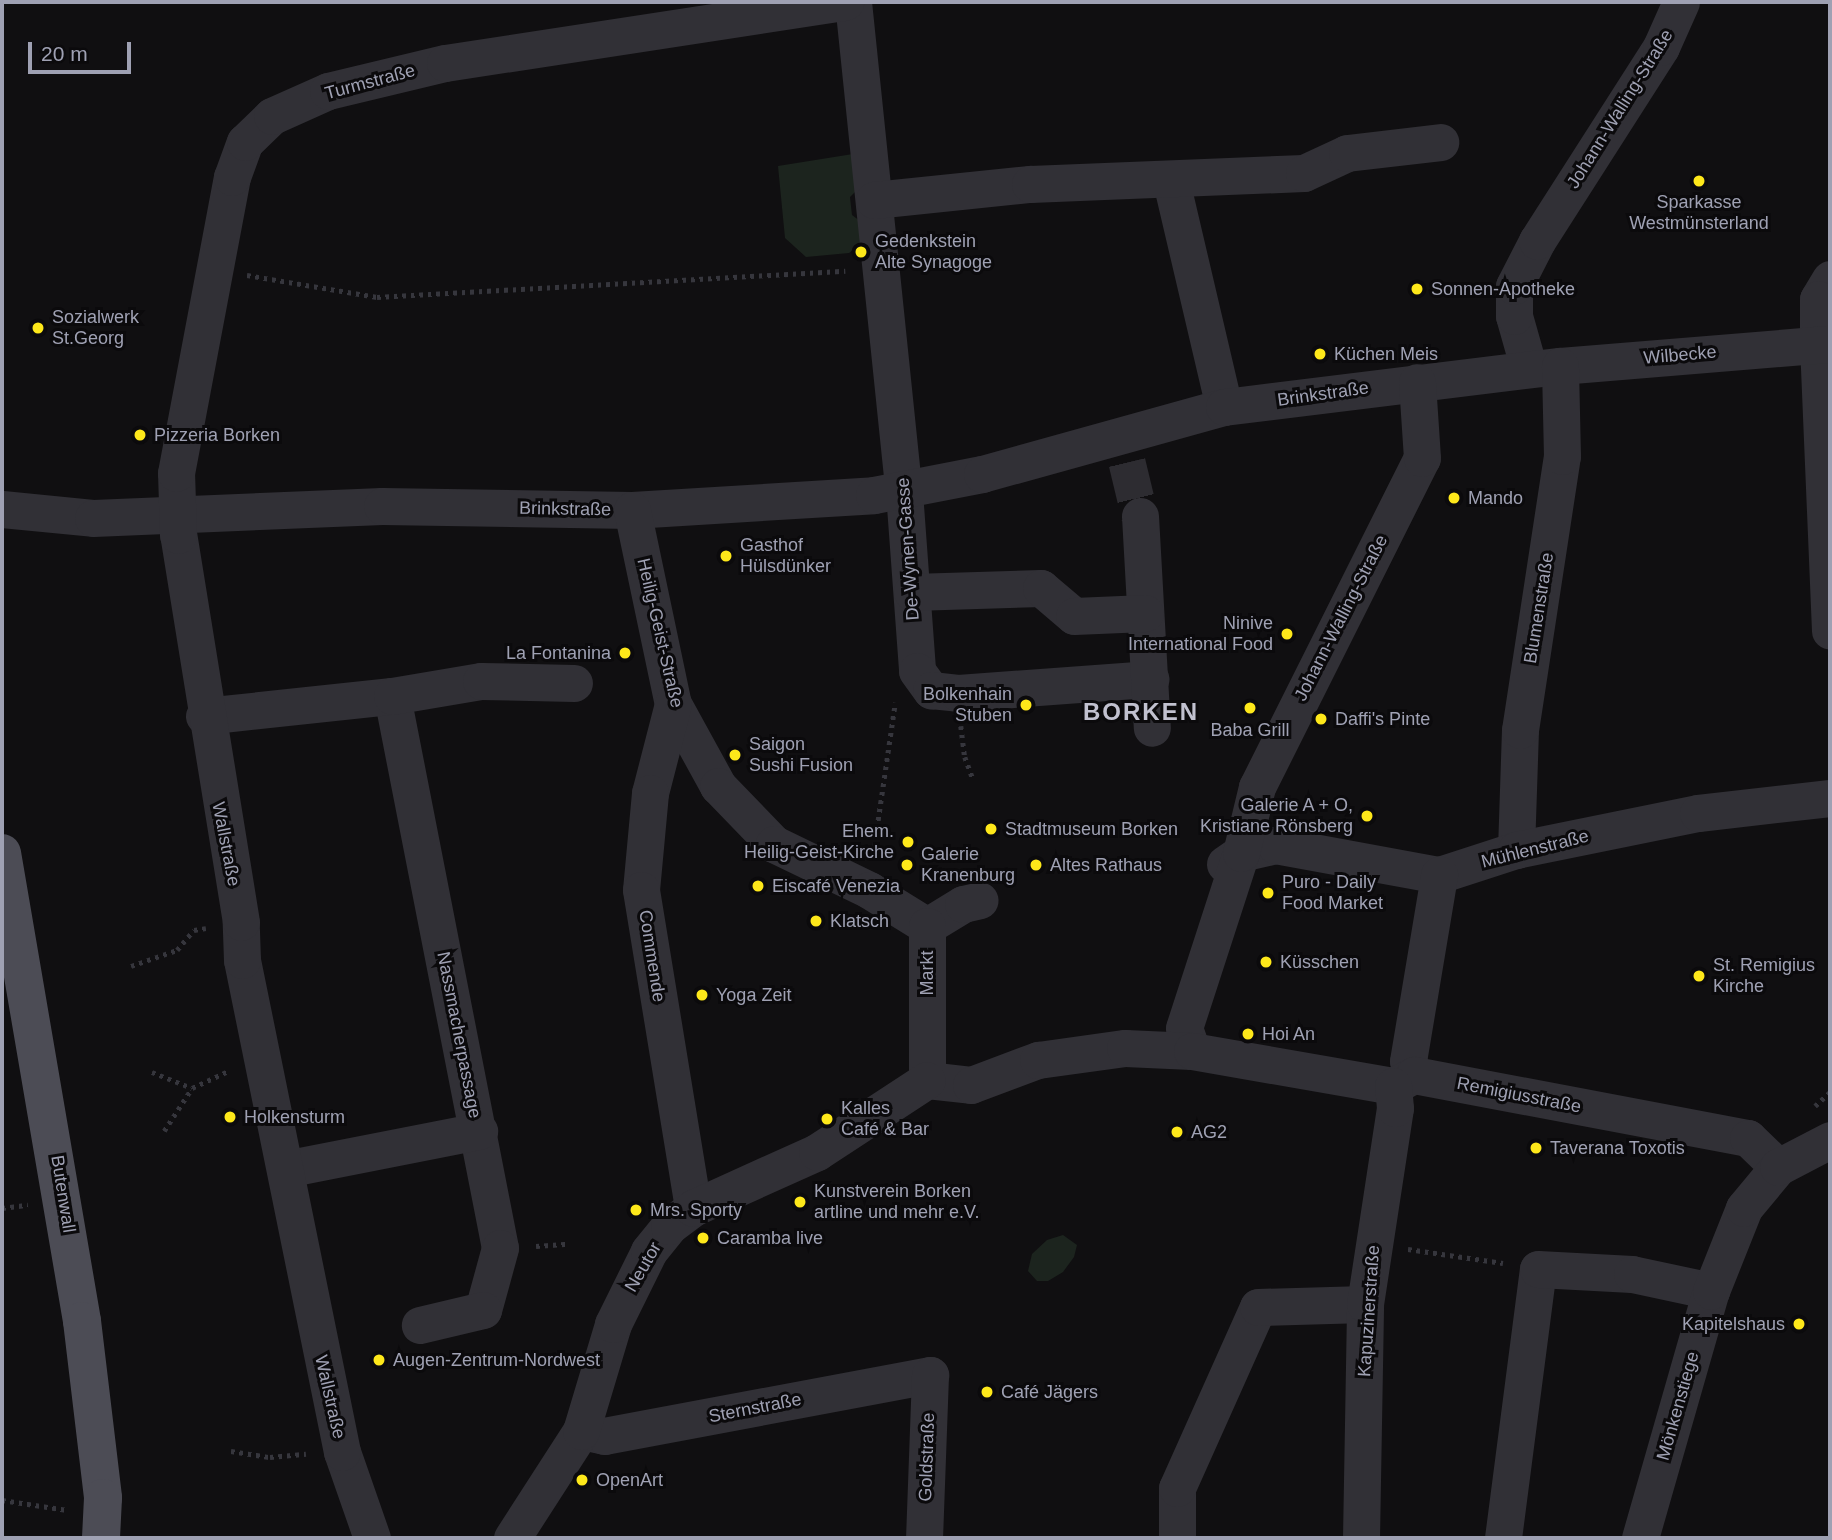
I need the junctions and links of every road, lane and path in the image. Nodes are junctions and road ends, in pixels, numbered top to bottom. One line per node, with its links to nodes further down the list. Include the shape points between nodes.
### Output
1 (845, 2): 8 (street, Turmstraße, via 445,63 328,91 272,116 245,142 232,177)
2 (853, 2): 6 (street, De-Wynen-Gasse)
3 (1681, 2): 11 (street, Johann-Walling-Straße, via 1661,47 1537,241 1514,286 1514,316)
4 (1440, 142): 5 (street, via 1347,153 1304,173)
5 (1171, 181): 6 (street, via 1030,184); 13 (street)
6 (874, 200): 7 (street, De-Wynen-Gasse)
7 (881, 269): 8 (path, via 377,297); 14 (street, De-Wynen-Gasse)
8 (216, 270): 18 (street, Turmstraße, via 176,473)
9 (1830, 279): 10 (street, via 1818,299)
10 (1824, 344): 11 (street, Wilbecke); 21 (street)
11 (1544, 368): 12 (street, Brinkstraße); 32 (street, Blumenstraße, via 1562,456 1520,730)
12 (1417, 382): 13 (street, Brinkstraße); 33 (street, Johann-Walling-Straße, via 1422,458 1257,787)
13 (1224, 407): 14 (street, Brinkstraße, via 1124,449)
14 (904, 492): 16 (street, Brinkstraße); 19 (street, De-Wynen-Gasse)
15 (2, 509): 18 (street, Brinkstraße, via 93,518)
16 (632, 510): 18 (street, Brinkstraße, via 382,506); 27 (street, Heilig-Geist-Straße)
17 (1140, 516): 20 (street)
18 (176, 517): 28 (street, Wallstraße)
19 (912, 592): 20 (street, via 1041,588 1074,616); 22 (street, De-Wynen-Gasse)
20 (1145, 613): 23 (street)
21 (1830, 631)
22 (917, 671): 25 (street, via 931,690); 36 (path, via 896,700)
23 (1150, 680): 25 (street); 29 (street)
24 (574, 683): 26 (street, via 481,681)
25 (958, 692): 30 (path, via 965,757)
26 (392, 696): 28 (street); 46 (street, Nassmacherpassage)
27 (673, 704): 36 (street, Heilig-Geist-Straße, via 718,786 774,844); 50 (street, Commende, via 650,793 641,890)
28 (204, 716): 49 (street, Wallstraße, via 241,922 242,960)
29 (1152, 728)
30 (974, 779)
31 (1830, 798): 32 (street, Mühlenstraße, via 1698,813)
32 (1516, 850): 35 (street, Mühlenstraße)
33 (1228, 862): 35 (street, Mühlenstraße, via 1275,845); 41 (street, via 1184,1028)
34 (4, 874): 61 (main road, Butenwall, via 82,1321)
35 (1439, 875): 44 (street, Kapuzinerstraße)
36 (869, 890): 38 (street, Heilig-Geist-Straße)
37 (980, 900): 38 (street, Markt, via 963,904)
38 (928, 926): 43 (street, Markt)
39 (177, 950): 40 (path)
40 (131, 966)
41 (1192, 1051): 43 (street, Remigiusstraße, via 1125,1048 1038,1060 971,1085); 44 (street, Remigiusstraße)
42 (152, 1072): 45 (path, via 192,1088)
43 (927, 1080): 50 (street, Neutor, via 817,1152)
44 (1404, 1080): 48 (street, Remigiusstraße, via 1748,1138); 51 (street, Kapuzinerstraße, via 1395,1108)
45 (164, 1131)
46 (479, 1131): 49 (street); 55 (street, Nassmacherpassage, via 500,1248 483,1310)
47 (1830, 1140): 48 (street)
48 (1778, 1167): 53 (street, Mönkenstiege, via 1744,1208)
49 (285, 1169): 62 (street, Wallstraße, via 342,1452)
50 (693, 1208): 57 (street, Neutor, via 669,1226 649,1251 613,1324)
51 (1372, 1245): 52 (path); 54 (street, Kapuzinerstraße)
52 (1538, 1269): 53 (street, via 1632,1273); 67 (street)
53 (1711, 1291): 68 (street, Mönkenstiege)
54 (1366, 1304): 65 (street, via 1258,1307 1177,1488); 66 (street, Kapuzinerstraße)
55 (420, 1325)
56 (930, 1375): 57 (street, Sternstraße, via 604,1436); 64 (street, Goldstraße)
57 (581, 1431): 63 (street, Neutor)
58 (231, 1451): 59 (path)
59 (270, 1457)
60 (2, 1500): 61 (path)
61 (102, 1527)
62 (372, 1538)
63 (512, 1538)
64 (924, 1538)
65 (1177, 1538)
66 (1361, 1538)
67 (1503, 1538)
68 (1640, 1538)

